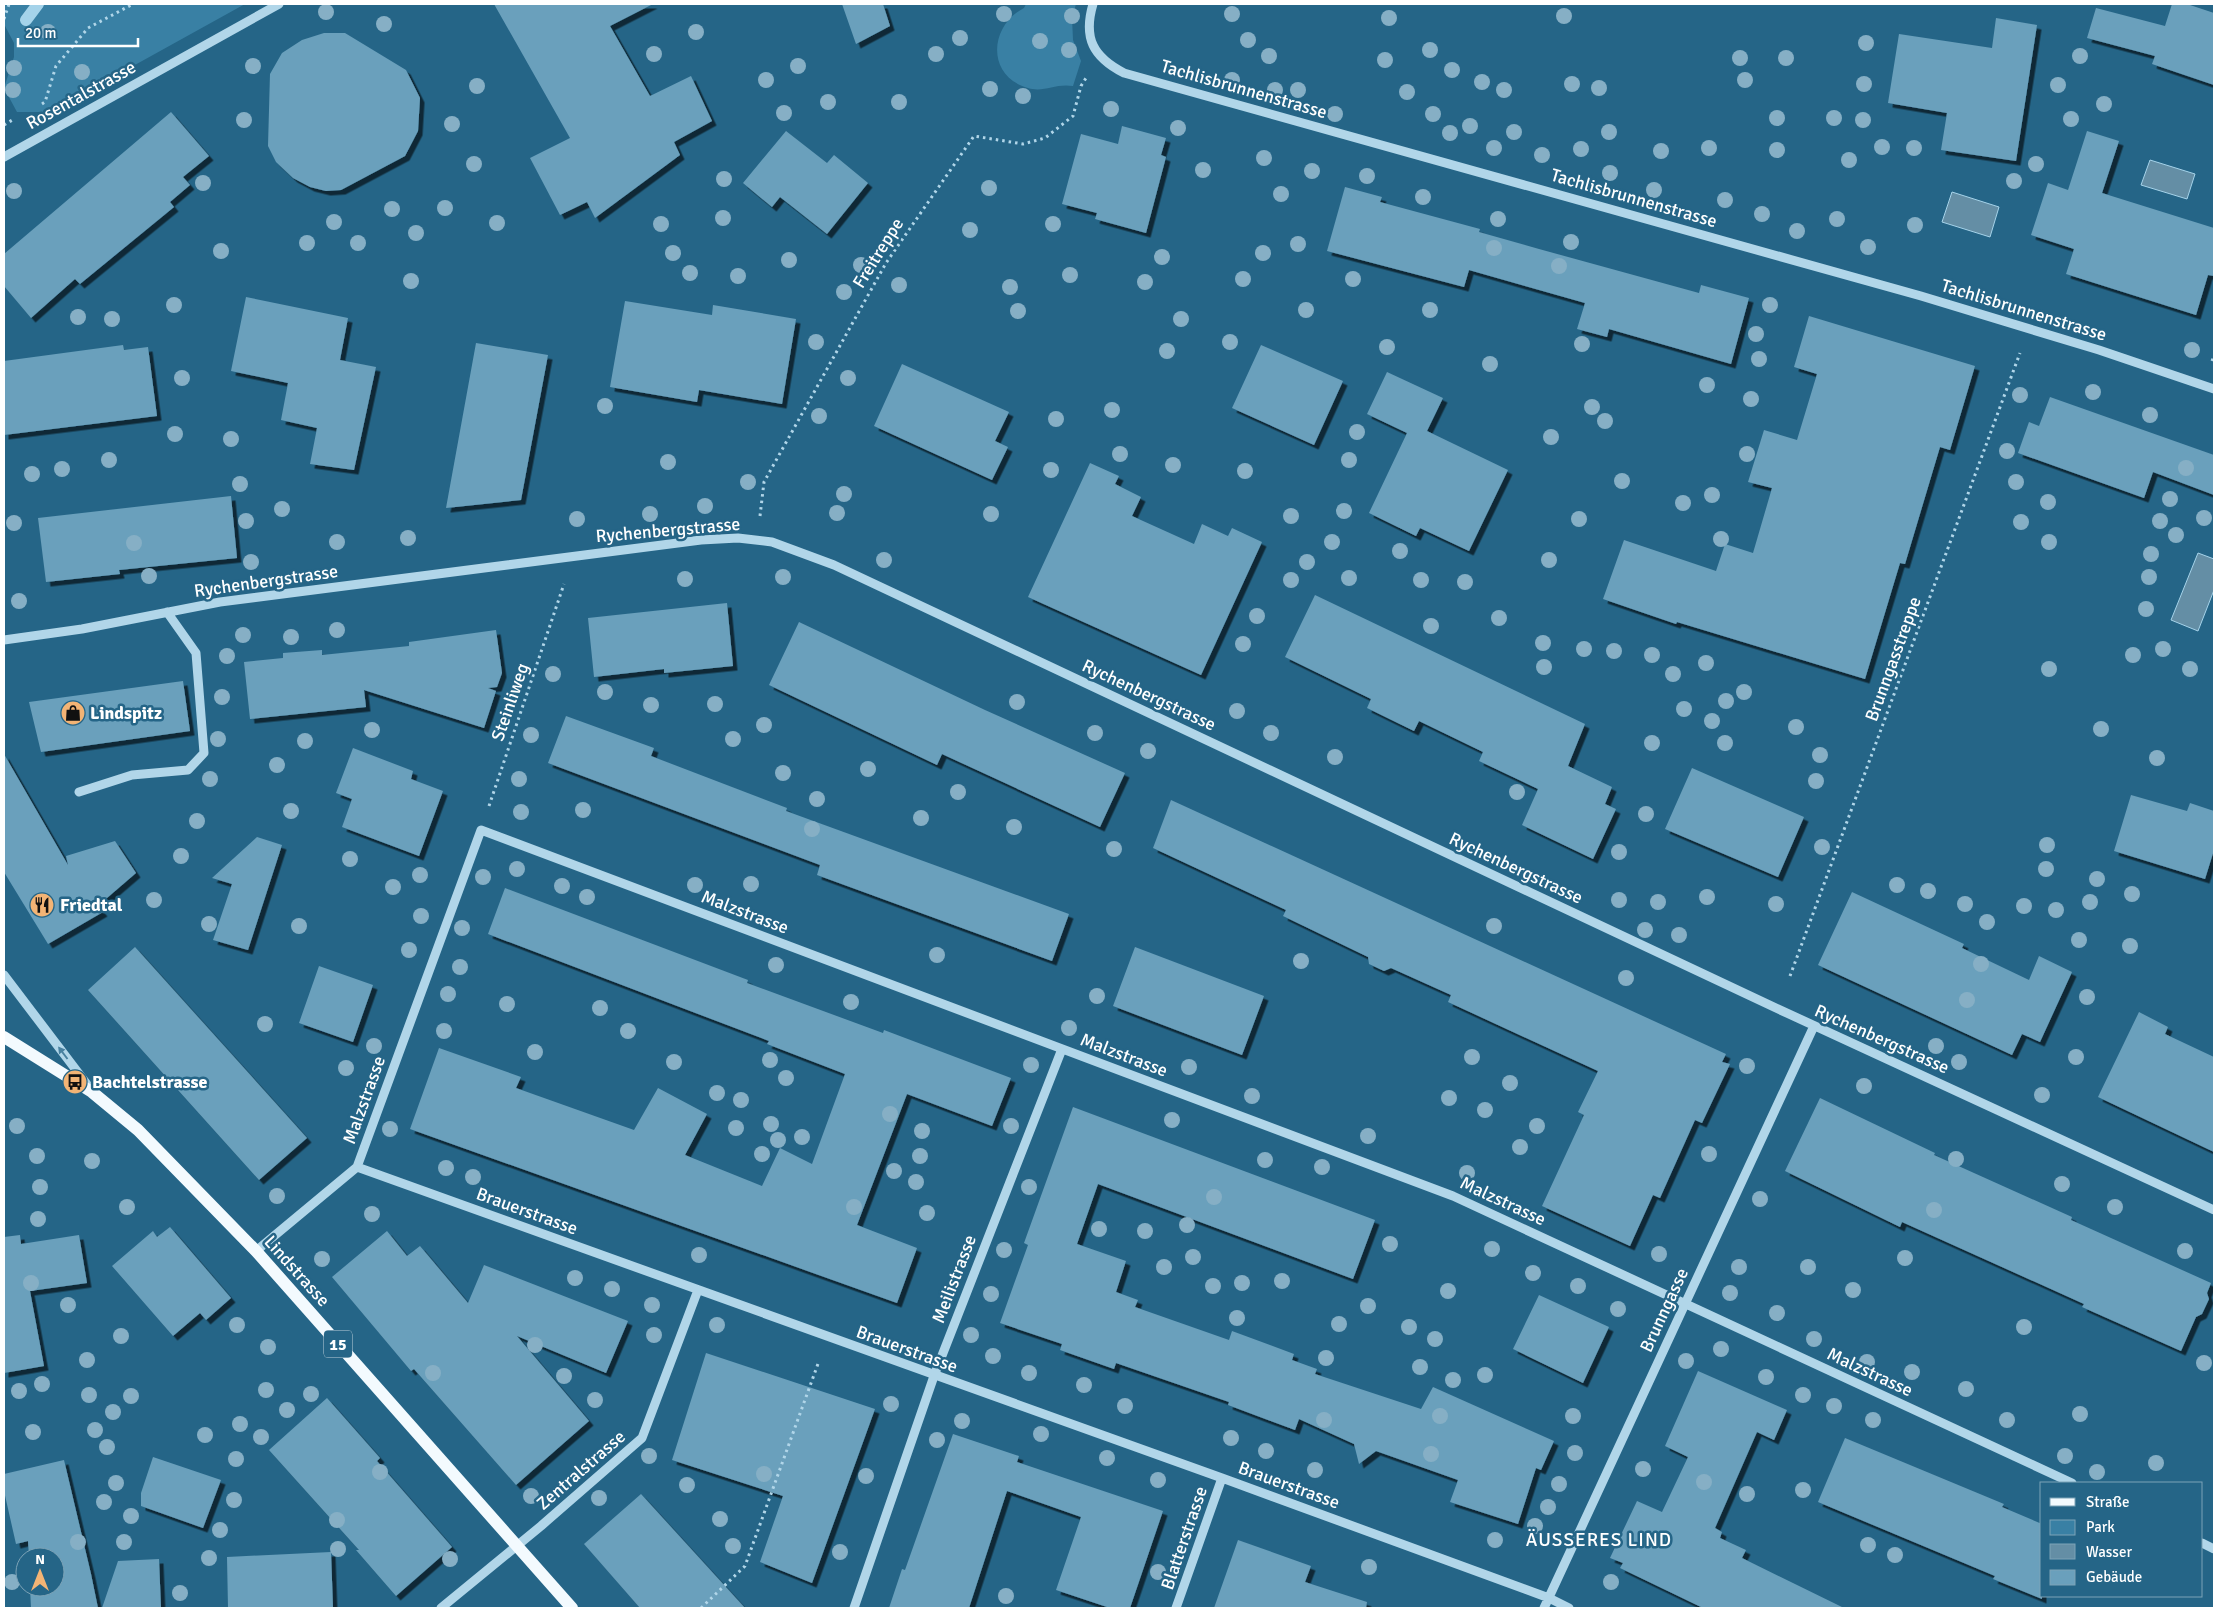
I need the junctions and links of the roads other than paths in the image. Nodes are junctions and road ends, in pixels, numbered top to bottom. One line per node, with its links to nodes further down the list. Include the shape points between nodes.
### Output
1 (279, 4): 3 (street, Rosentalstrasse)
2 (1093, 4): 4 (street, Tachlisbrunnenstrasse, via 1089,33 1092,44 1099,56 1124,73 1912,293 2099,350)
3 (4, 157)
4 (2214, 390)
5 (167, 612): 6 (street, Rychenbergstrasse); 7 (street, via 196,653 204,753 188,770 132,775); 9 (street, Rychenbergstrasse, via 237,600 701,540 738,538 772,542 843,569)
6 (4, 640)
7 (78, 792)
8 (4, 975): 12 (street, one-way to 8)
9 (1814, 1026): 14 (street, Rychenbergstrasse); 17 (street, Brunngasse)
10 (4, 1038): 12 (main road, Lindstrasse / 15)
11 (1062, 1049): 13 (street, Malzstrasse, via 481,830); 17 (street, Malzstrasse, via 1454,1196); 18 (street, Meilistrasse)
12 (92, 1092): 15 (main road, Lindstrasse / 15, via 138,1130)
13 (357, 1167): 15 (street); 16 (street, Brauerstrasse)
14 (2214, 1210)
15 (256, 1251): 21 (main road, Lindstrasse / 15)
16 (698, 1290): 18 (street, Brauerstrasse); 21 (street, Zentralstrasse, via 642,1438)
17 (1685, 1304): 20 (street, Malzstrasse); 22 (street, Brunngasse)
18 (934, 1376): 19 (street, Brauerstrasse); 25 (street, Meilistrasse)
19 (1222, 1478): 22 (street, Brauerstrasse); 26 (street, Blatterstrasse)
20 (2070, 1482)
21 (517, 1546): 23 (street, Zentralstrasse); 24 (main road, Lindstrasse / 15)
22 (1549, 1598): 27 (street, Brunngasse); 28 (street, Brauerstrasse)
23 (441, 1608)
24 (572, 1608)
25 (854, 1608)
26 (1176, 1608)
27 (1544, 1608)
28 (1569, 1608)

